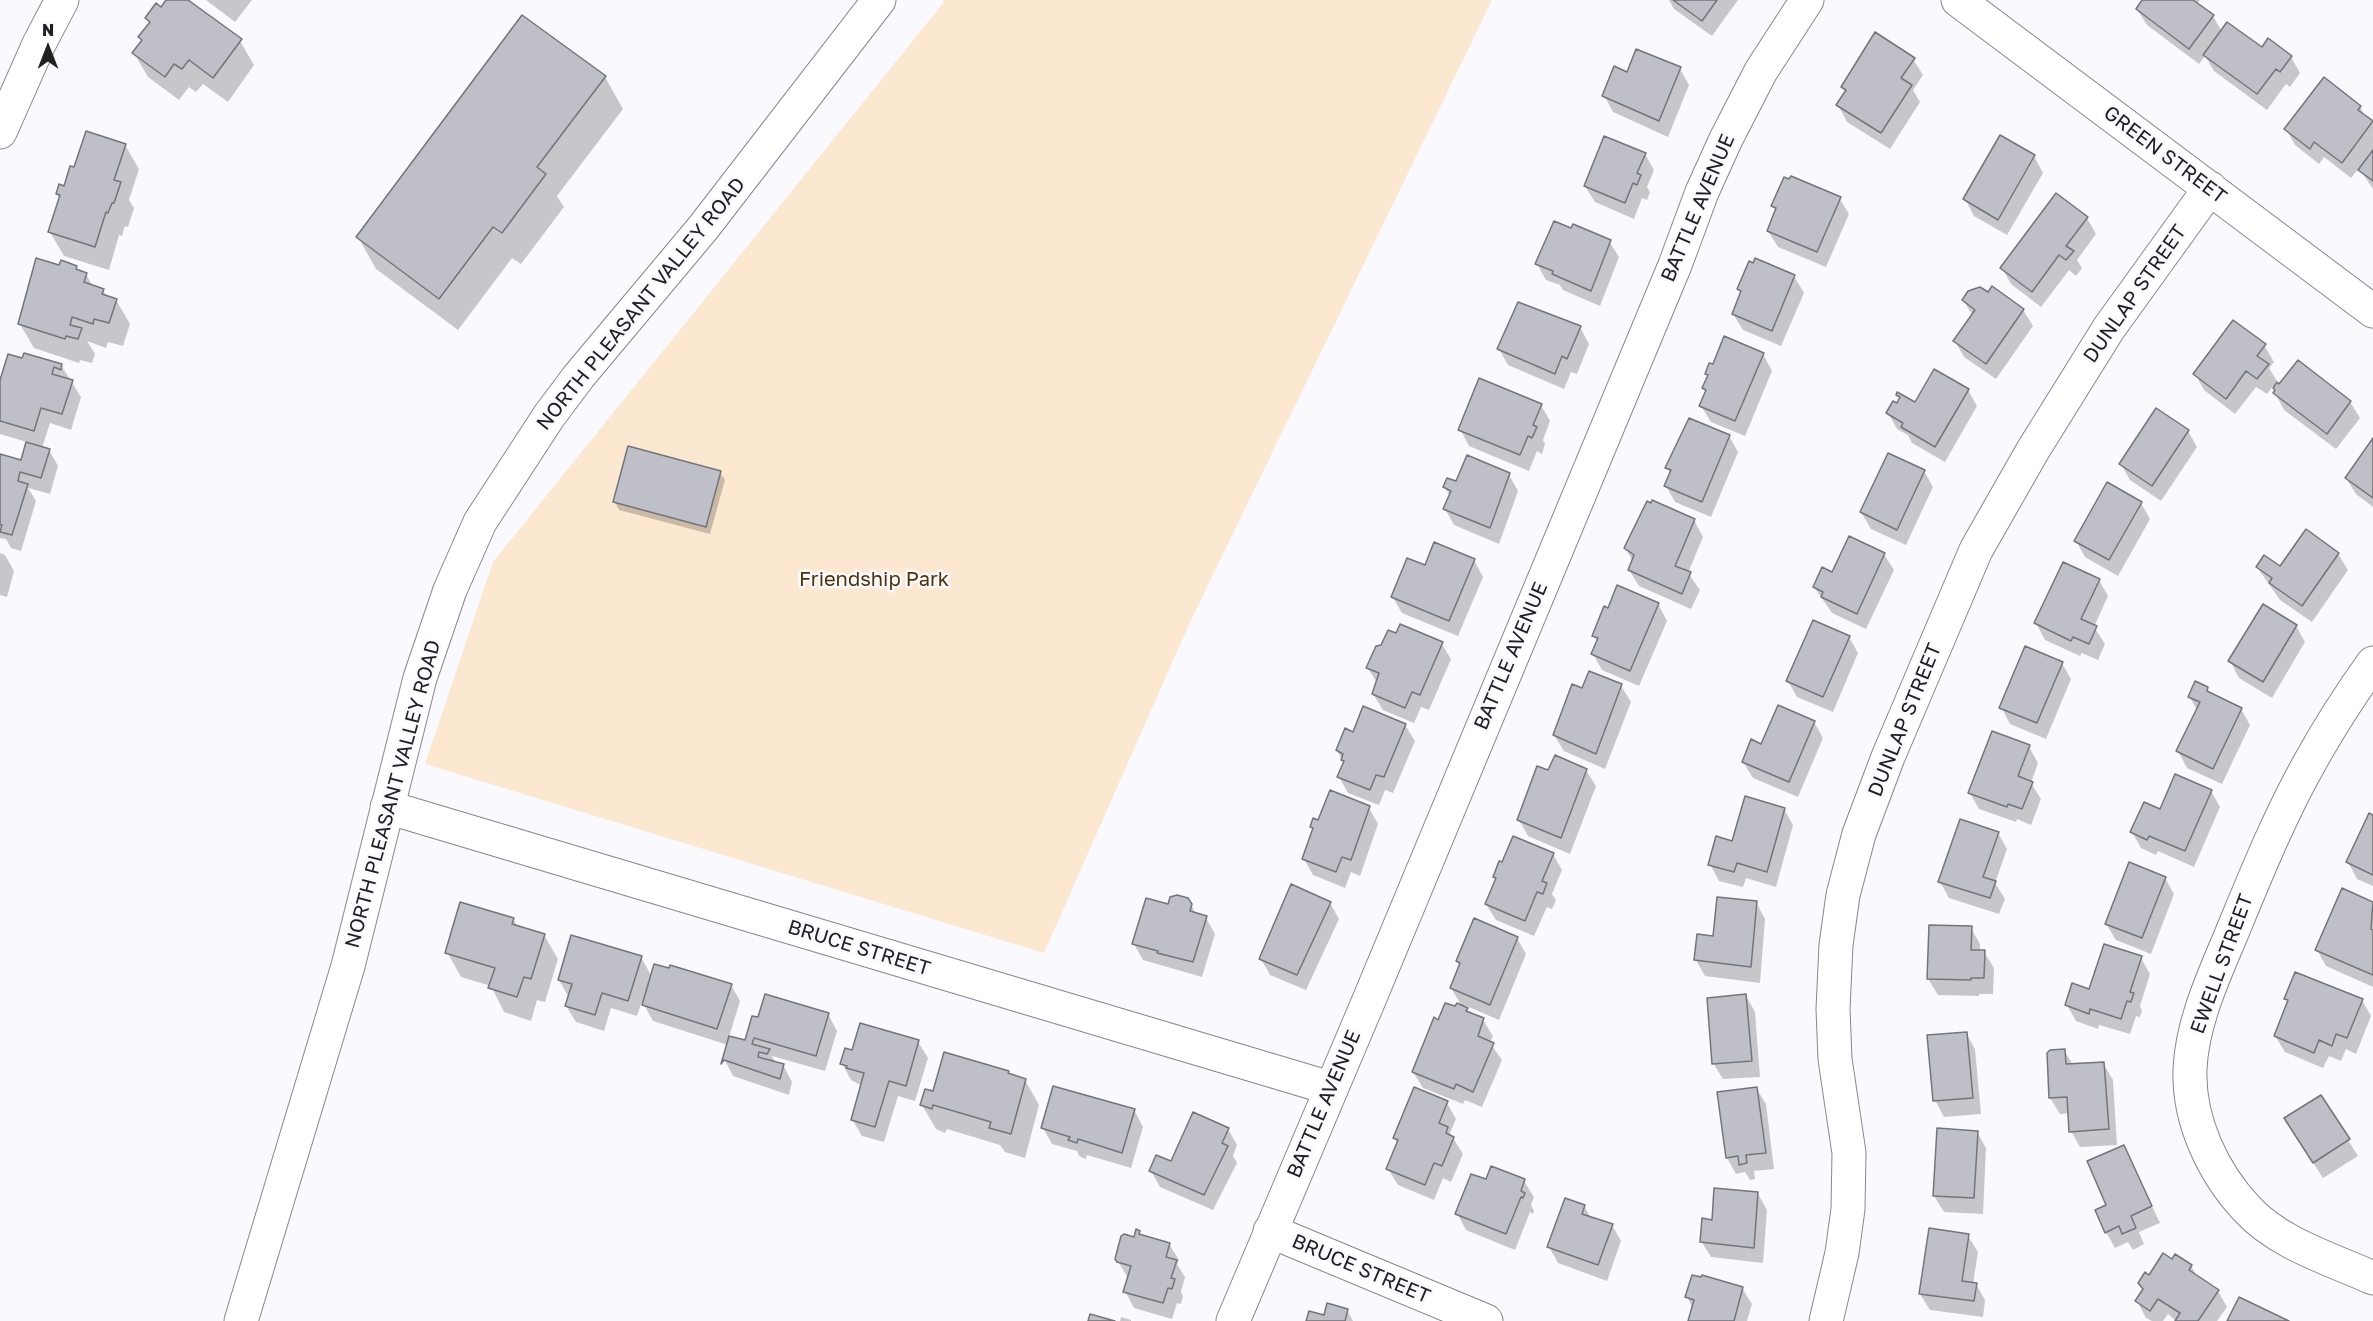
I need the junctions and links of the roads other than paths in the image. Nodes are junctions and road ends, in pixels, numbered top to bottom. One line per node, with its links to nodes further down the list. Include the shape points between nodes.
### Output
1 (62, 0): 5 (street)
2 (879, 0): 9 (street, NORTH PLEASANT VALLEY ROAD, via 703,228 579,376 480,522 450,590 420,678)
3 (1807, 0): 10 (street, BATTLE AVENUE, via 1761,71 1717,156)
4 (1958, 0): 6 (street, GREEN STREET)
5 (0, 132)
6 (2210, 188): 7 (street, GREEN STREET); 16 (street, DUNLAP STREET, via 2109,328 2032,450 1976,550 1859,834 1843,895 1836,945 1833,1019 1849,1153 1848,1209)
7 (2373, 311)
8 (2373, 663): 12 (street, EWELL STREET, via 2309,764 2258,869 2194,1033 2190,1071 2194,1109 2208,1153 2248,1211 2279,1236)
9 (387, 807): 10 (street, BRUCE STREET); 13 (street, NORTH PLEASANT VALLEY ROAD, via 348,966)
10 (1330, 1088): 11 (street, BATTLE AVENUE)
11 (1270, 1231): 14 (street, BATTLE AVENUE); 15 (street, BRUCE STREET)
12 (2373, 1278)
13 (242, 1321)
14 (1233, 1321)
15 (1486, 1321)
16 (1826, 1321)

